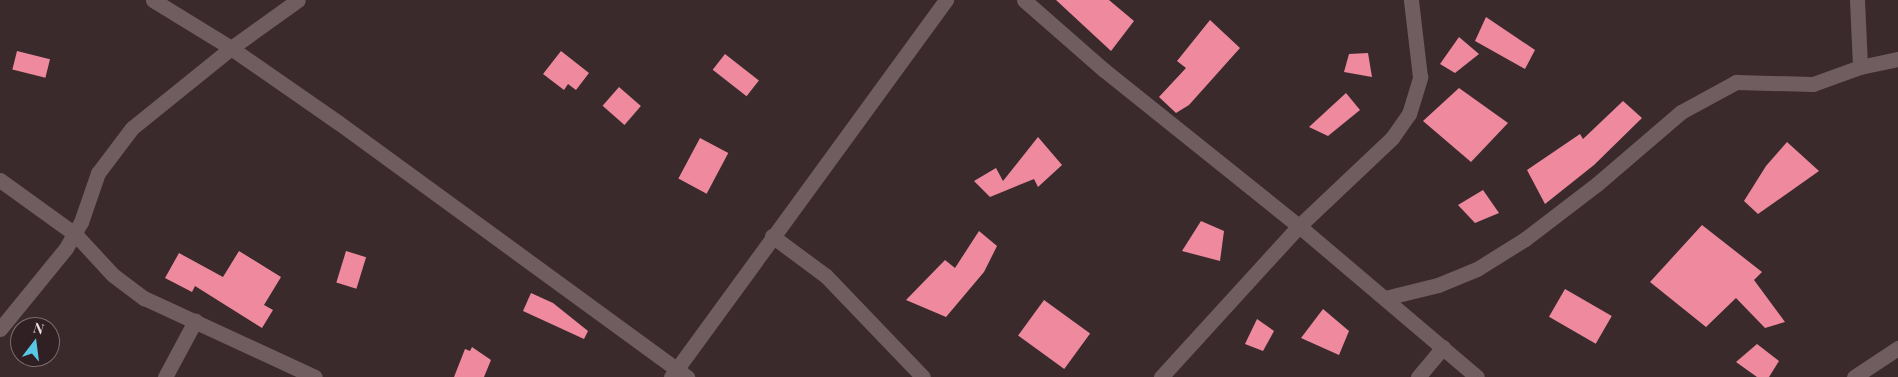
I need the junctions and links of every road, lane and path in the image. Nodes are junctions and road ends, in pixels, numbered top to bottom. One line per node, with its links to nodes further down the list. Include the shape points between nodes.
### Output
1 (153, 0): 7 (street)
2 (298, 0): 7 (street)
3 (946, 0): 13 (street)
4 (1024, 0): 11 (street, via 1104,70)
5 (1411, 0): 11 (street, via 1420,77 1409,114 1392,138)
6 (1857, 0): 9 (street)
7 (231, 48): 12 (street, via 132,128 114,148 98,173); 19 (street)
8 (1898, 60): 9 (street)
9 (1860, 67): 14 (street, via 1813,84 1736,82 1682,112 1598,184 1525,239 1485,264 1438,285)
10 (0, 180): 12 (street)
11 (1299, 226): 14 (street); 23 (street)
12 (75, 234): 15 (street, via 113,275 144,298); 16 (street)
13 (772, 236): 19 (street); 22 (street, via 826,276)
14 (1385, 298): 17 (street)
15 (195, 321): 20 (street); 21 (street)
16 (0, 329)
17 (1443, 346): 24 (street); 25 (street)
18 (1898, 348): 26 (street)
19 (678, 375)
20 (165, 377)
21 (315, 377)
22 (923, 377)
23 (1161, 377)
24 (1418, 377)
25 (1477, 377)
26 (1854, 377)

